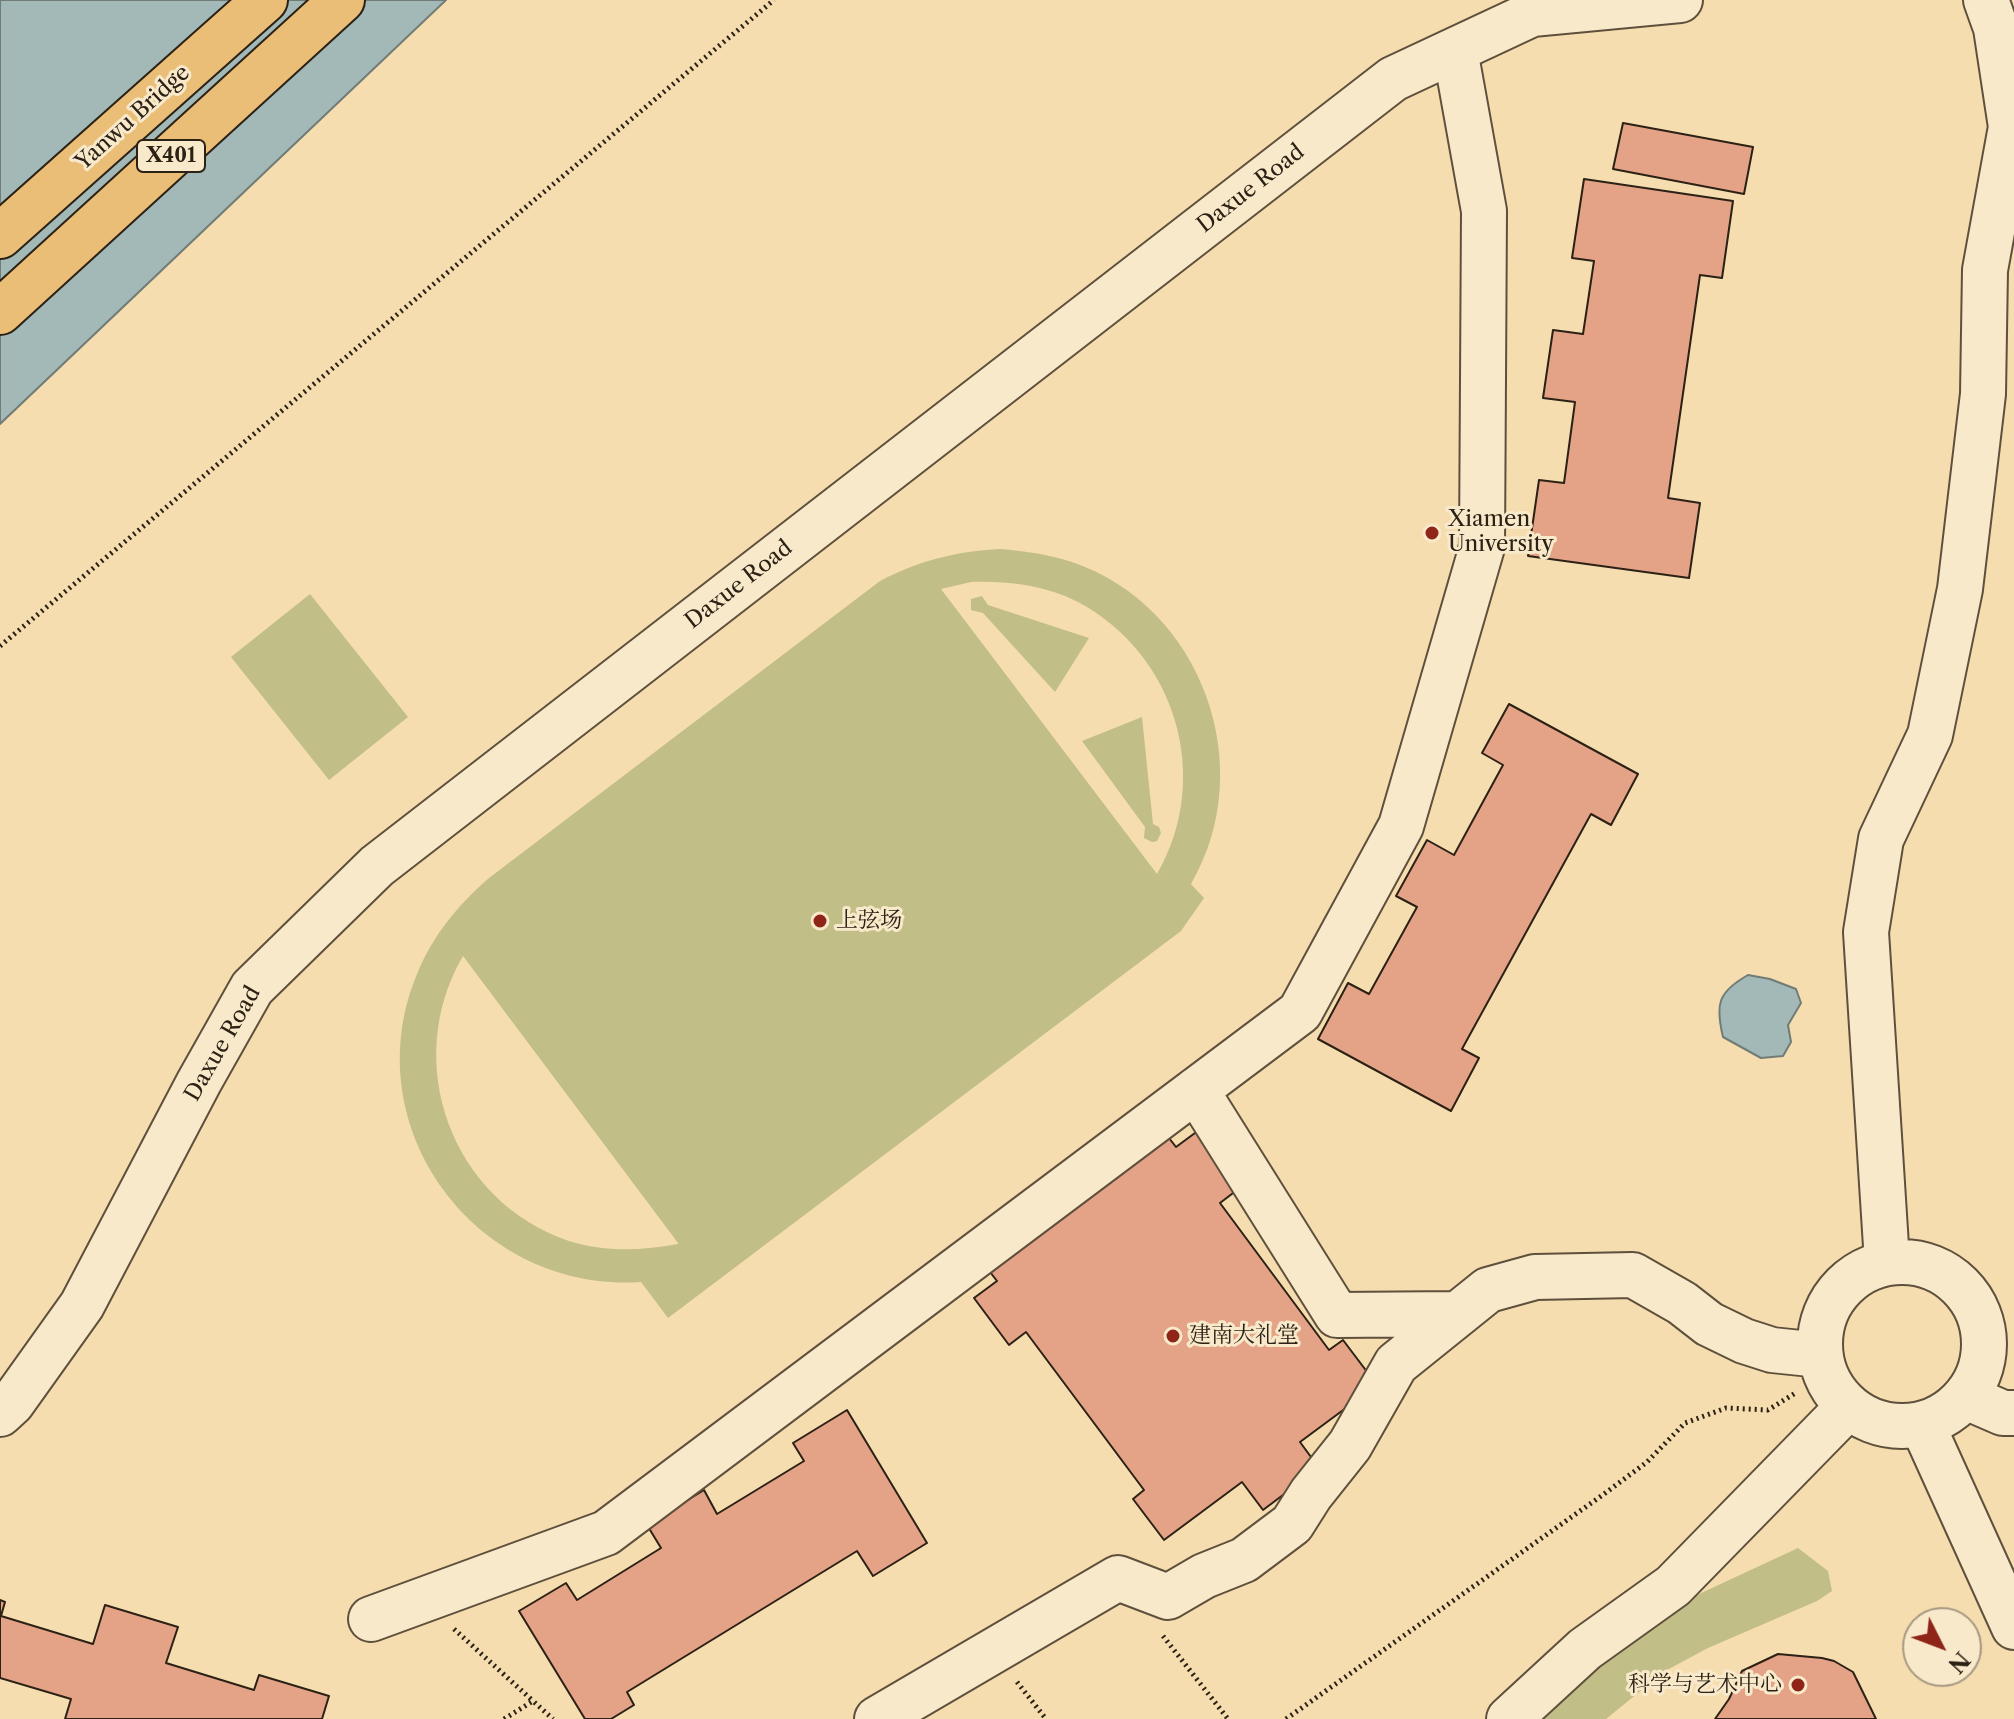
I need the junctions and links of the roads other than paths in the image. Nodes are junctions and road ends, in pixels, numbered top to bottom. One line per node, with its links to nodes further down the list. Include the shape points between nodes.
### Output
1 (265, 0): 6 (highway, Yanwu Bridge / X401)
2 (342, 0): 7 (highway, X401)
3 (1680, 0): 5 (street, Daxue Road, via 1532,14)
4 (1986, 0): 9 (street, via 1996,28 2011,127 1985,270 1983,394 1960,589 1930,735 1881,839 1866,932)
5 (1455, 50): 8 (street, via 1484,211 1482,547 1401,826 1300,1012); 14 (street, Daxue Road, via 1393,79 377,866 252,988 82,1305)
6 (0, 236)
7 (0, 312)
8 (1196, 1090): 10 (street, via 1337,1315); 17 (street, via 606,1533)
9 (1887, 1262): 11 (street, via 1858,1274 1835,1295 1822,1324); 12 (street, via 1916,1262 1943,1271 1965,1290 1980,1315 1985,1343 1980,1371)
10 (1457, 1314): 11 (street, via 1488,1290 1535,1277 1633,1275 1709,1324); 19 (street, via 1396,1364 1350,1445 1292,1524 1244,1560 1168,1597 1118,1578)
11 (1831, 1379): 15 (street, via 1870,1420 1895,1426); 20 (street, via 1673,1586 1585,1649)
12 (1966, 1397): 13 (street); 15 (street)
13 (2014, 1413)
14 (0, 1414)
15 (1922, 1424): 16 (street)
16 (2001, 1569): 18 (street)
17 (371, 1619)
18 (2014, 1627)
19 (877, 1719)
20 (1509, 1719)

